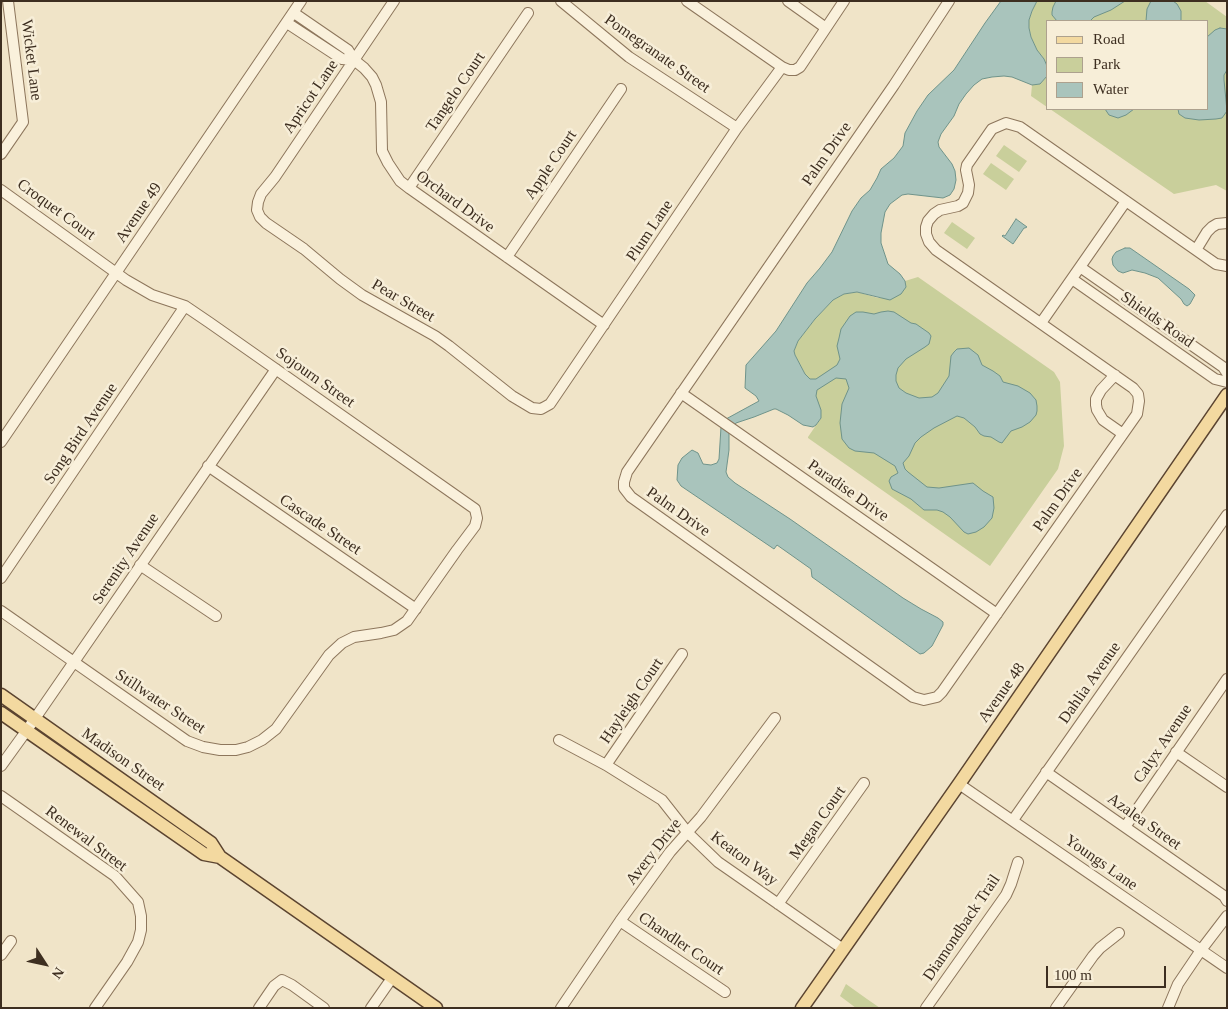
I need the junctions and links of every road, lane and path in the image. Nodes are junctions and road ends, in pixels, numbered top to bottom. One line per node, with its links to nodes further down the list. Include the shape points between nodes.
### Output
1 (8, 1): 17 (street, Wicket Lane, via 24,122)
2 (301, 1): 9 (street, Avenue 49)
3 (394, 1): 13 (street, Apricot Lane)
4 (561, 1): 16 (street, Pomegranate Street, via 629,57)
5 (687, 1): 14 (street)
6 (788, 1): 12 (street)
7 (844, 1): 12 (street)
8 (950, 1): 36 (street, Palm Drive)
9 (294, 13): 11 (street, Avenue 49); 13 (street, Orchard Drive, via 348,50)
10 (528, 13): 18 (street, Tangelo Court)
11 (286, 23): 13 (street, Orchard Drive, via 342,60); 27 (street, Avenue 49)
12 (826, 28): 14 (street, via 800,67 795,70)
13 (354, 60): 18 (street, Orchard Drive, via 376,85 381,102 382,151 394,173); 21 (street, Apricot Lane, via 261,194)
14 (782, 68): 16 (street, Plum Lane)
15 (621, 89): 24 (street, Apple Court)
16 (737, 128): 31 (street, Plum Lane)
17 (1, 154)
18 (409, 188): 24 (street, Orchard Drive)
19 (1, 190): 27 (street, Croquet Court)
20 (1126, 201): 23 (street, Palm Drive); 26 (street); 30 (street, Palm Drive, via 1020,127 1006,123 992,129 967,165 966,198 958,206 940,210 928,220 926,234 936,250)
21 (257, 210): 38 (street, Pear Street, via 266,223 362,295 449,346 522,403)
22 (1227, 223): 23 (street, via 1212,227)
23 (1196, 250): 25 (street, Palm Drive, via 1216,264)
24 (506, 257): 31 (street, Orchard Drive)
25 (1227, 266)
26 (1080, 267): 28 (street); 33 (street, Shields Road, via 1223,367)
27 (117, 273): 29 (street, Sojourn Street, via 152,295); 40 (street, Avenue 49)
28 (1072, 279): 30 (street); 35 (street, Shields Road, via 1215,379)
29 (184, 306): 32 (street, Sojourn Street); 44 (street, Song Bird Avenue)
30 (1041, 323): 34 (street, Palm Drive)
31 (604, 325): 38 (street, Plum Lane, via 550,404)
32 (276, 369): 41 (street, Serenity Avenue); 45 (street, Sojourn Street, via 475,509 478,518 475,526)
33 (1227, 373)
34 (1115, 375): 39 (street, Palm Drive, via 1133,388 1139,401 1137,414); 39 (street, via 1101,390 1096,405 1103,420)
35 (1227, 382)
36 (681, 393): 47 (street, Paradise Drive); 47 (street, Palm Drive, via 625,476 624,488 631,498 914,697 924,700 937,697 942,692)
37 (1227, 395): 63 (main road, Avenue 48)
38 (541, 409)
39 (1123, 434): 47 (street, Palm Drive)
40 (1, 442)
41 (208, 466): 43 (street, Serenity Avenue); 45 (street, Cascade Street)
42 (1227, 515): 61 (street, Dahlia Avenue)
43 (140, 565): 48 (street); 50 (street, Serenity Avenue)
44 (1, 578)
45 (416, 609): 50 (street, Stillwater Street, via 394,630 354,637 342,643 329,655 276,728 262,740 236,750 212,749 187,741)
46 (1, 611): 50 (street)
47 (997, 614)
48 (216, 616)
49 (682, 654): 59 (street, Hayleigh Court)
50 (74, 662): 54 (street, Serenity Avenue)
51 (1227, 679): 58 (street, Calyx Avenue)
52 (1, 695): 54 (main road, Madison Street)
53 (1, 712): 56 (main road, Madison Street)
54 (35, 718): 56 (street, Serenity Avenue); 69 (main road, Madison Street, via 211,843)
55 (775, 718): 68 (street, Avery Drive)
56 (27, 730): 60 (street, Serenity Avenue); 69 (main road, Madison Street, via 204,854)
57 (559, 740): 59 (street, Keaton Way)
58 (1176, 752): 64 (street); 67 (street, Calyx Avenue)
59 (606, 765): 68 (street, Keaton Way, via 662,800)
60 (1, 766)
61 (1046, 772): 66 (street, Dahlia Avenue); 67 (street, Azalea Street)
62 (864, 783): 72 (street, Megan Court)
63 (959, 784): 66 (street, Youngs Lane); 77 (main road, Avenue 48)
64 (1227, 788)
65 (1, 796): 84 (street, Renewal Street, via 115,876 138,902 141,916 138,942)
66 (1013, 820): 78 (street, Youngs Lane)
67 (1125, 827): 71 (street, Azalea Street)
68 (688, 833): 72 (street, Keaton Way, via 718,862); 74 (street, Avery Drive, via 670,852)
69 (220, 857): 81 (main road, Madison Street)
70 (1018, 862): 90 (street, Diamondback Trail, via 1006,895)
71 (1226, 898)
72 (778, 904): 77 (street, Keaton Way)
73 (1227, 916): 78 (street)
74 (620, 921): 82 (street, Chandler Court); 83 (street, Avery Drive)
75 (1119, 933): 91 (street, via 1093,956)
76 (11, 941): 79 (street)
77 (843, 949): 89 (main road, Avenue 48)
78 (1201, 950): 80 (street, Youngs Lane); 92 (street, via 1178,984)
79 (1, 955)
80 (1227, 968)
81 (392, 978): 87 (street); 88 (main road, Madison Street)
82 (725, 992)
83 (563, 1007)
84 (95, 1008)
85 (259, 1008): 86 (street, via 282,980)
86 (324, 1008)
87 (371, 1008)
88 (436, 1008)
89 (802, 1008)
90 (926, 1008)
91 (1056, 1008)
92 (1168, 1008)

